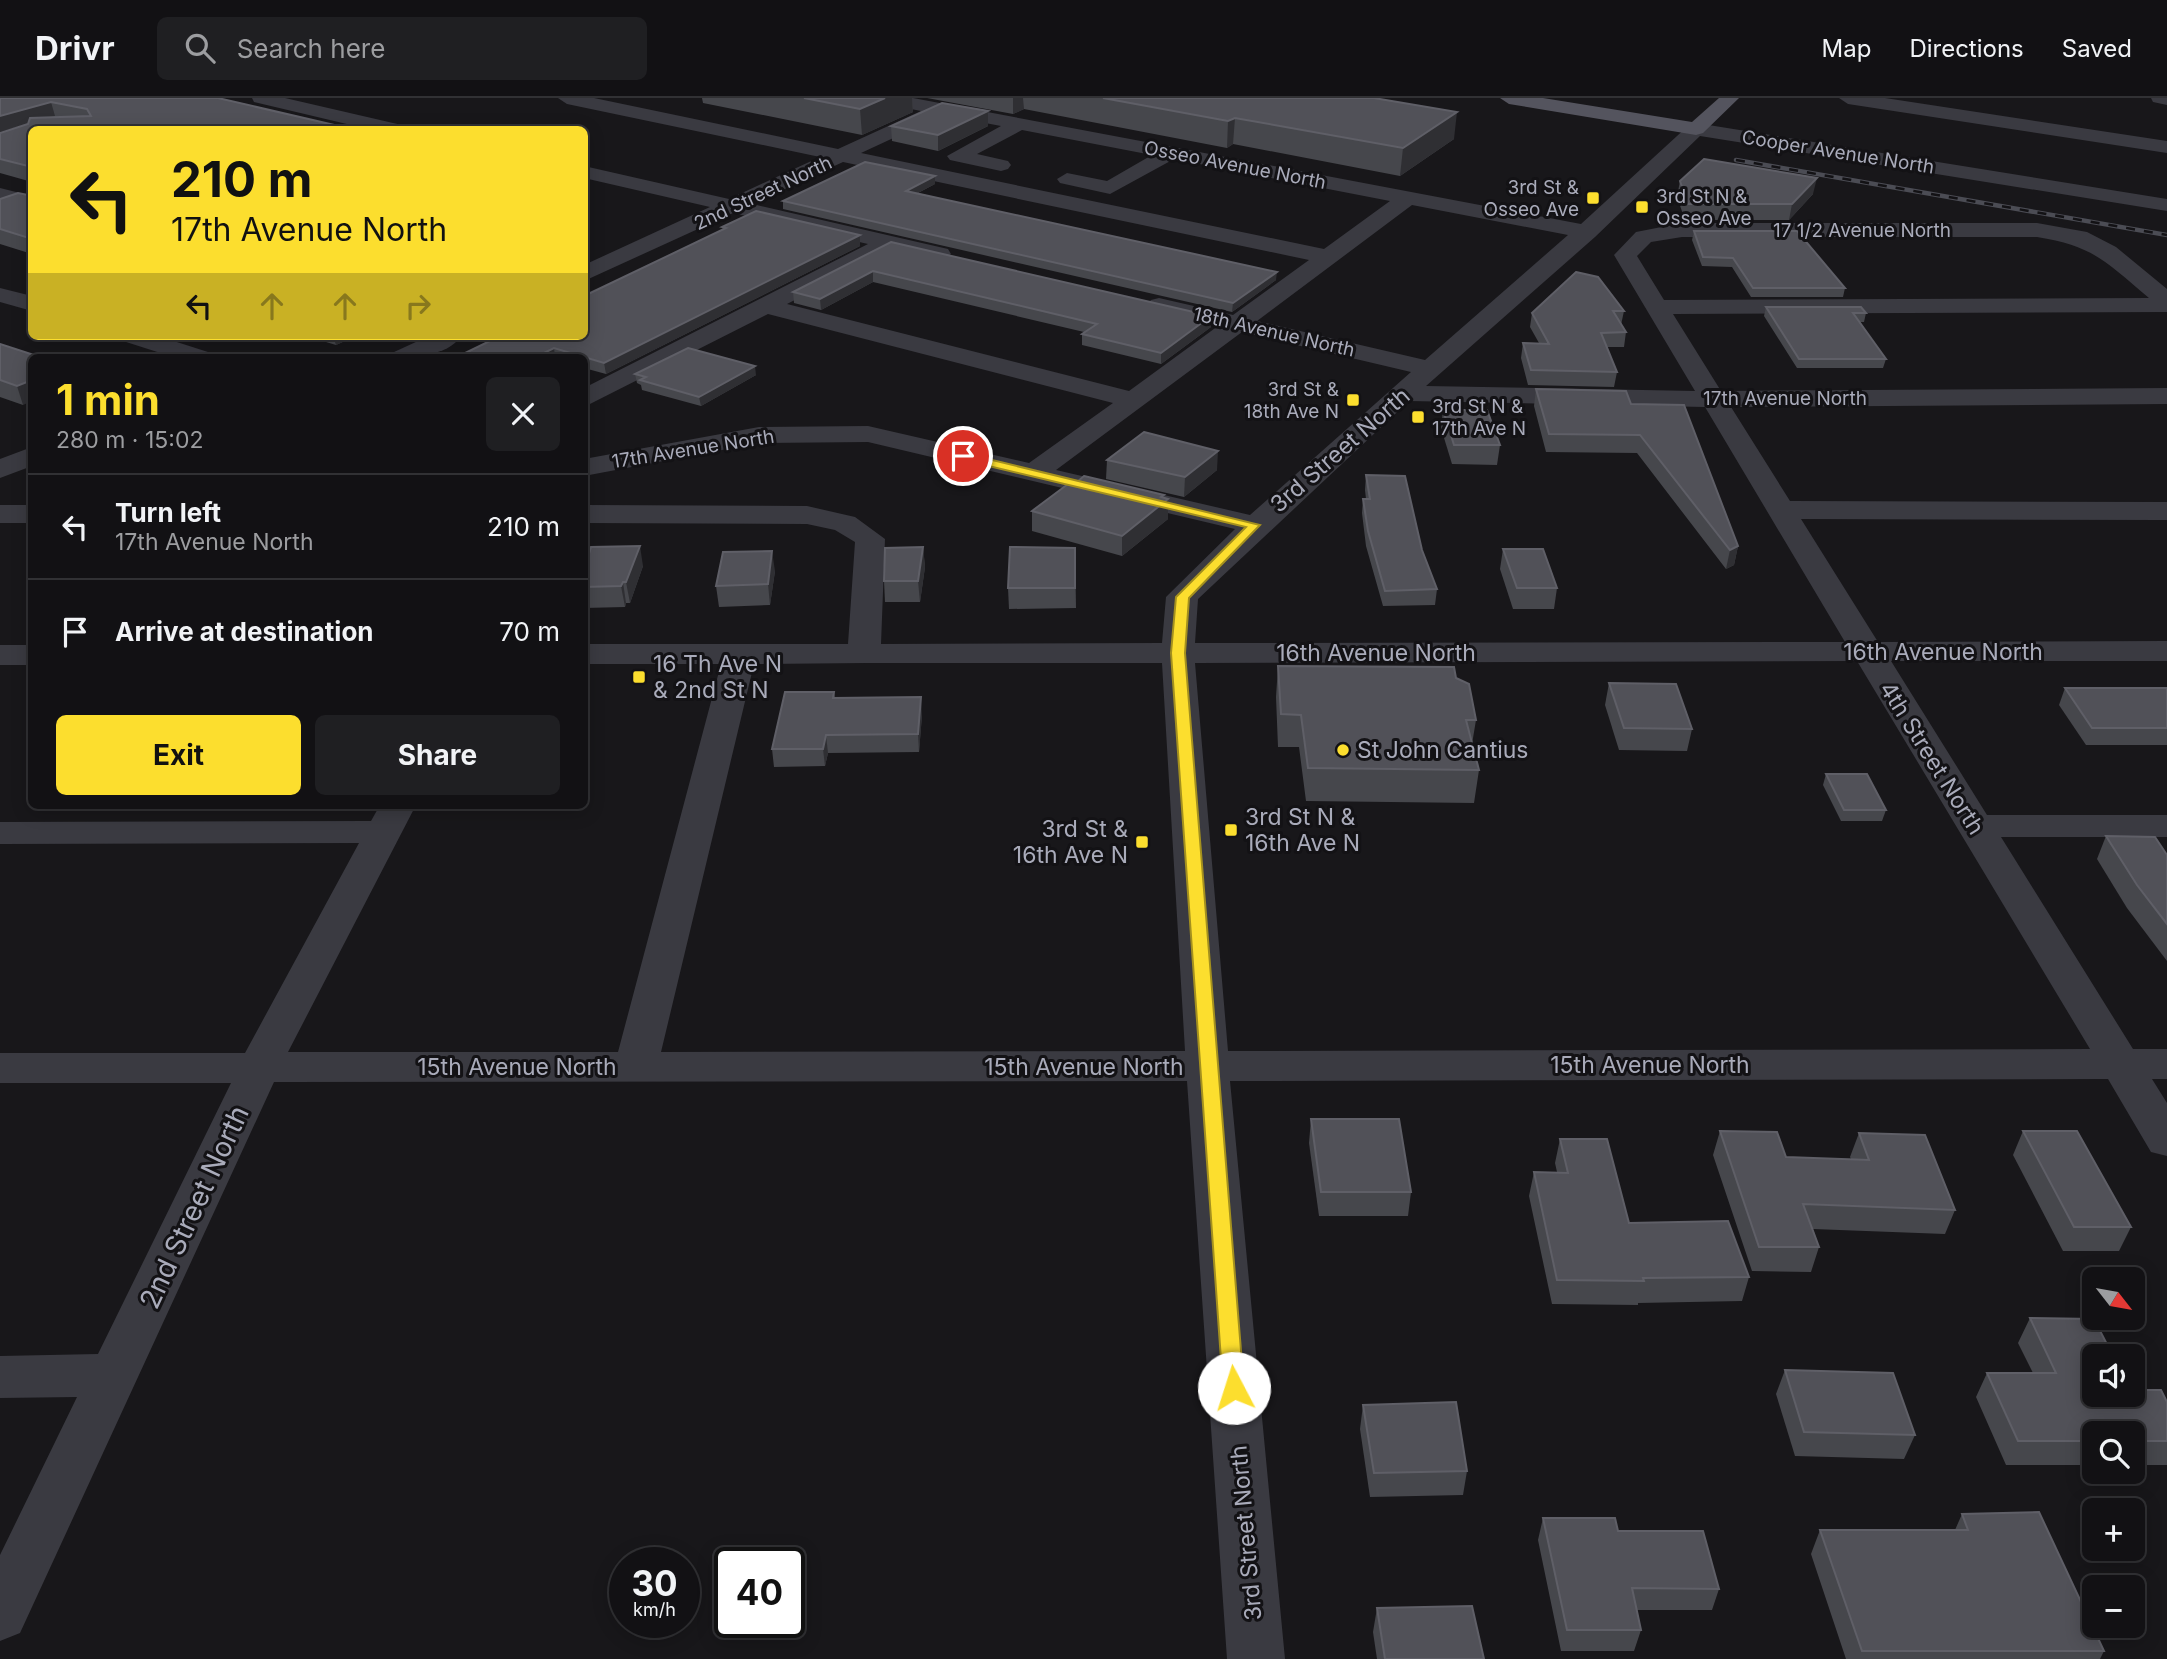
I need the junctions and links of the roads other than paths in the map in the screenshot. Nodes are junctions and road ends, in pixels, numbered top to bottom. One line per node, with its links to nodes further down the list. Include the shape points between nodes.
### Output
1 (261, 98): 12 (street)
2 (567, 98): 16 (street)
3 (883, 98): 10 (street, Osseo Avenue North)
4 (1730, 98): 13 (main road, 3rd Street North)
5 (1848, 98): 14 (street)
6 (2160, 98): 8 (street)
7 (1518, 99): 9 (main road, Cooper Avenue North)
8 (2167, 99)
9 (1550, 101): 13 (main road, Cooper Avenue North)
10 (940, 109): 11 (street, Osseo Avenue North); 16 (street, 2nd Street North)
11 (1020, 124): 15 (street, Osseo Avenue North); 17 (street, via 957,156)
12 (382, 126)
13 (1696, 129): 23 (street, Cooper Avenue North); 25 (street, 3rd Street North)
14 (2167, 147)
15 (1170, 153): 19 (street, via 1111,188); 21 (street, Osseo Avenue North)
16 (844, 155): 24 (street, 2nd Street North); 29 (street)
17 (1021, 169)
18 (588, 173): 24 (street)
19 (1047, 174)
20 (0, 194): 22 (street)
21 (1408, 198): 25 (street, Osseo Avenue North); 29 (street)
22 (28, 202)
23 (2167, 205)
24 (735, 206): 27 (street); 31 (street, 2nd Street North)
25 (1587, 233): 44 (street, 3rd Street North)
26 (1644, 237): 36 (street, 17 1/2 Avenue North, via 1682,230 2038,230 2079,237 2108,252); 38 (street, 4th Street North, via 1625,255)
27 (890, 242): 30 (street); 37 (street)
28 (588, 256): 31 (street)
29 (1329, 257): 39 (street)
30 (957, 258)
31 (612, 262): 32 (street, 2nd Street North)
32 (588, 272)
33 (0, 295): 35 (street)
34 (1131, 299): 39 (street, 18th Avenue North)
35 (28, 303)
36 (2167, 303): 38 (street)
37 (766, 306): 47 (street); 49 (street)
38 (1657, 307): 48 (street, 4th Street North)
39 (1238, 324): 44 (street, 18th Avenue North); 49 (street)
40 (145, 340): 42 (street)
41 (440, 340): 43 (street)
42 (190, 354)
43 (410, 354)
44 (1433, 369): 45 (street, 3rd Street North)
45 (1404, 394): 48 (street, 17th Avenue North); 61 (street, 3rd Street North)
46 (2167, 396): 48 (street, 17th Avenue North)
47 (588, 397)
48 (1713, 399): 56 (street, 4th Street North)
49 (1134, 400): 55 (street)
50 (0, 442): 51 (street)
51 (28, 452)
52 (28, 455): 54 (street)
53 (588, 467): 55 (street, 17th Avenue North, via 759,435 868,434)
54 (0, 470)
55 (1034, 473): 61 (street, 17th Avenue North)
56 (1780, 510): 57 (street); 63 (street, 4th Street North)
57 (2167, 511)
58 (0, 514): 59 (street)
59 (28, 514)
60 (588, 514): 67 (street, via 807,515 845,523 870,539)
61 (1254, 525): 64 (street, 3rd Street North, via 1182,597)
62 (2167, 651): 63 (street, 16th Avenue North)
63 (1867, 652): 64 (street, 16th Avenue North); 71 (street, 4th Street North)
64 (1178, 653): 67 (street, 16th Avenue North); 77 (street, 3rd Street North)
65 (588, 654): 66 (street, 16th Avenue North)
66 (740, 654): 67 (street, 16th Avenue North); 76 (street)
67 (864, 654)
68 (0, 655): 69 (street)
69 (28, 655)
70 (392, 819): 73 (street); 79 (street, 2nd Street North)
71 (1974, 826): 72 (street); 74 (street, 4th Street North)
72 (2167, 826)
73 (0, 833)
74 (2121, 1064): 75 (street, 15th Avenue North); 77 (street, 15th Avenue North); 80 (street, 4th Street North)
75 (2167, 1064)
76 (636, 1067): 77 (street, 15th Avenue North); 79 (street, 15th Avenue North)
77 (1209, 1067): 84 (street, 3rd Street North)
78 (0, 1068): 79 (street, 15th Avenue North)
79 (260, 1068): 81 (street, 2nd Street North)
80 (2167, 1140)
81 (114, 1375): 82 (street); 83 (street, 2nd Street North)
82 (0, 1377)
83 (0, 1615)
84 (1256, 1659)

